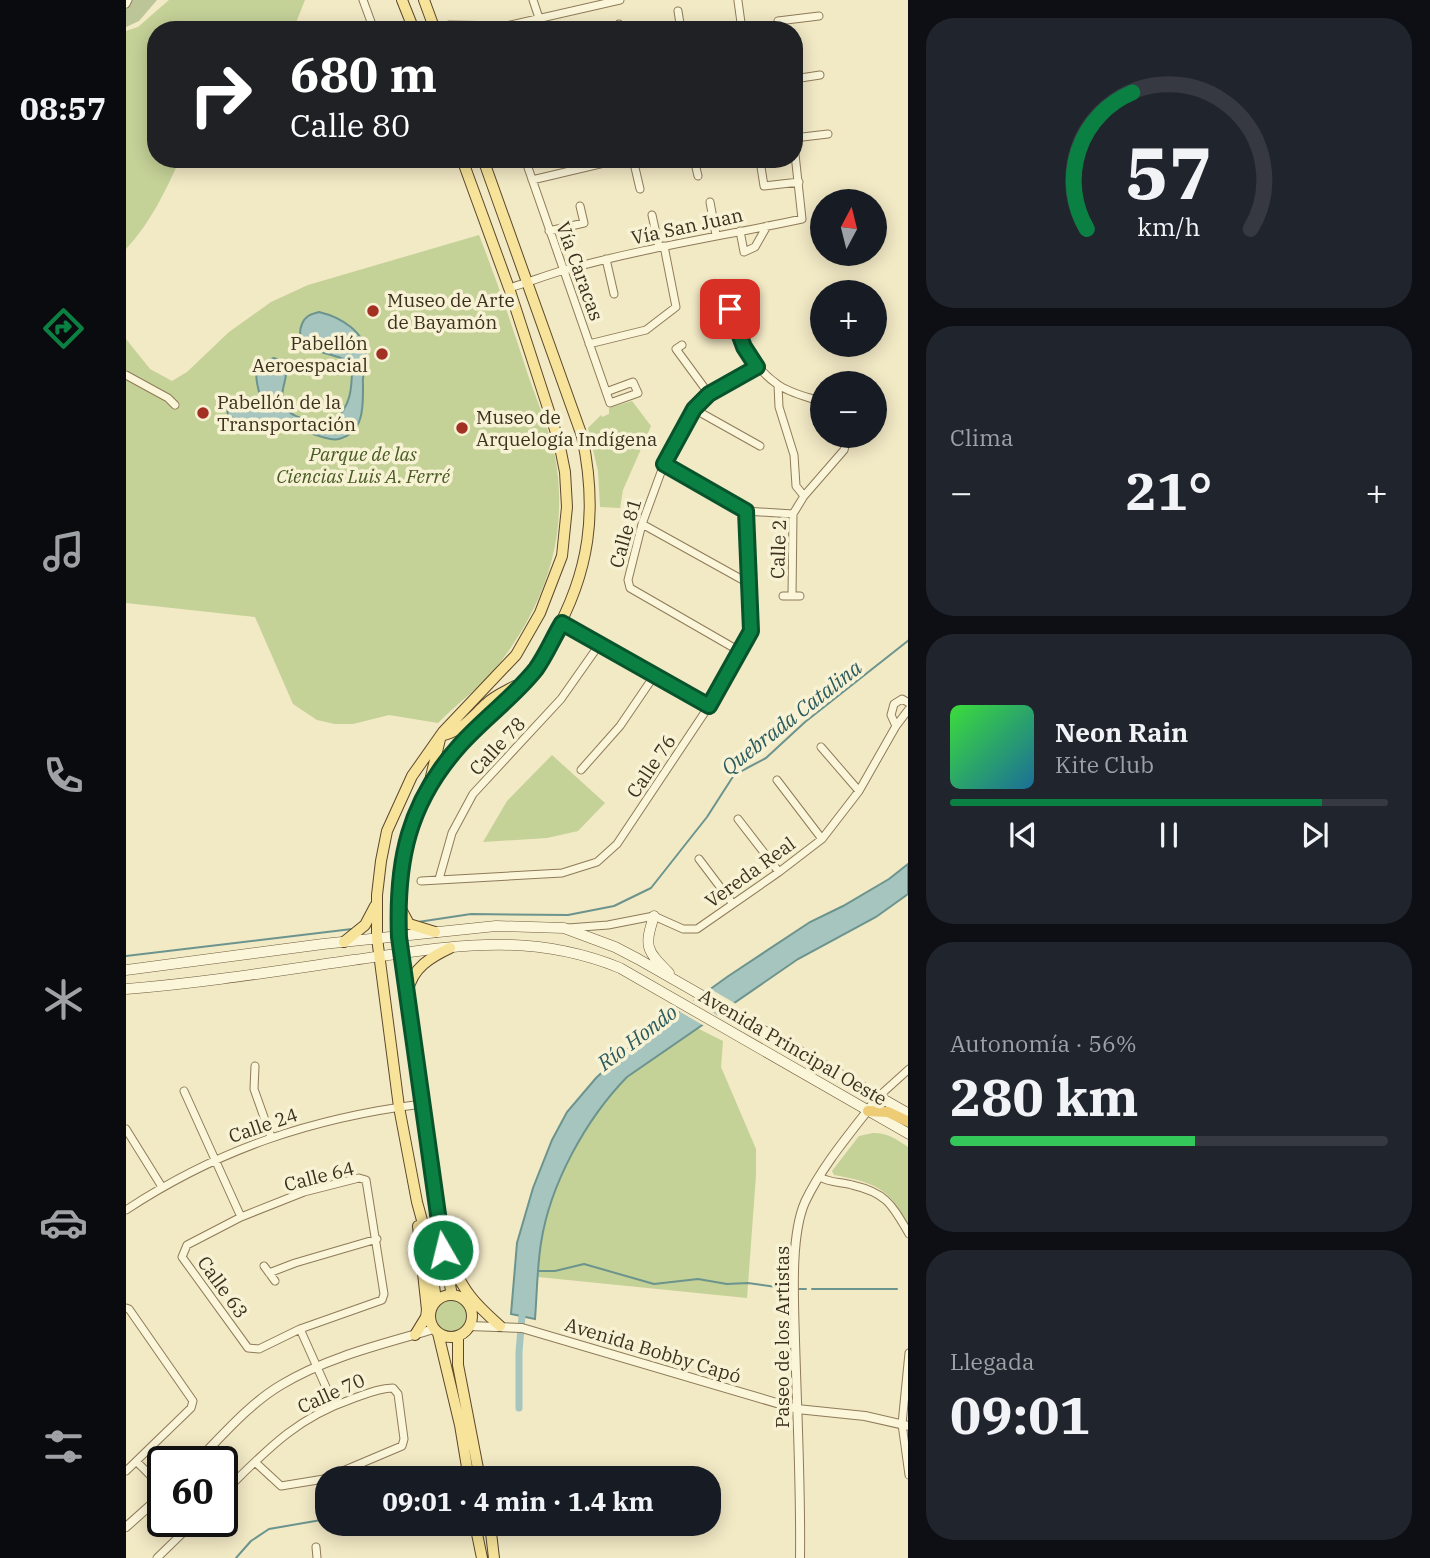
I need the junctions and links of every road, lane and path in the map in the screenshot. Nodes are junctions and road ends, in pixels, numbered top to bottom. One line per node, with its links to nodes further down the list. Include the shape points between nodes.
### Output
1 (363, 0): 10 (street)
2 (402, 0): 11 (main road)
3 (424, 0): 12 (main road)
4 (533, 0): 9 (street)
5 (620, 0): 9 (street)
6 (738, 1): 15 (street)
7 (678, 10): 14 (street)
8 (819, 16): 16 (street)
9 (540, 19): 13 (street)
10 (371, 21)
11 (410, 21)
12 (431, 21)
13 (530, 21)
14 (680, 21)
15 (741, 21)
16 (778, 21)
17 (820, 75): 18 (street)
18 (803, 78)
19 (828, 134): 20 (street)
20 (803, 137)
21 (464, 168): 44 (main road)
22 (486, 168): 43 (main road)
23 (527, 168): 30 (street, Vía Caracas)
24 (572, 168): 30 (street)
25 (635, 168): 32 (street)
26 (696, 168): 29 (street)
27 (761, 168): 31 (street, via 764,186)
28 (797, 168): 31 (street, Vía San Juan)
29 (698, 176)
30 (532, 180): 37 (street, Vía Caracas)
31 (799, 182): 36 (street, Vía San Juan, via 802,219)
32 (640, 189)
33 (710, 202): 39 (street)
34 (580, 206): 37 (street, via 584,223)
35 (652, 215): 40 (street)
36 (767, 226): 38 (street, Vía San Juan); 38 (street, via 755,247 744,252)
37 (549, 231): 42 (street, Vía Caracas)
38 (740, 231): 39 (street, Vía San Juan)
39 (716, 235): 40 (street, Vía San Juan)
40 (661, 247): 41 (street, Vía San Juan); 47 (street, via 676,307 646,330)
41 (606, 260): 42 (street, Vía San Juan); 46 (street)
42 (564, 270): 43 (street, Vía San Juan); 47 (street, Vía Caracas)
43 (528, 282): 44 (street, Vía San Juan); 66 (main road, via 582,436 589,469 591,508 585,562)
44 (509, 288): 75 (main road, via 564,462 568,507 562,556 516,656)
45 (724, 290): 49 (street, via 744,347)
46 (614, 294)
47 (589, 344): 52 (street, Vía Caracas)
48 (682, 345): 53 (street, via 676,349)
49 (757, 367): 51 (street); 53 (street, Calle 81)
50 (126, 375): 55 (street)
51 (778, 385): 54 (street); 60 (street, Calle 2, via 796,486)
52 (606, 392)
53 (709, 394): 56 (street, Calle 81)
54 (810, 397)
55 (175, 405)
56 (694, 409): 57 (street); 59 (street, Calle 81)
57 (760, 446)
58 (845, 448): 60 (street)
59 (664, 464): 61 (street); 63 (street, Calle 81)
60 (804, 496): 62 (street, Calle 2)
61 (746, 511): 62 (street); 64 (street, Calle 76)
62 (793, 514): 65 (street, Calle 2)
63 (642, 524): 64 (street); 68 (street, Calle 81, via 630,588)
64 (750, 584): 68 (street, Calle 76, via 751,631)
65 (792, 596)
66 (562, 623): 67 (street); 70 (main road)
67 (599, 645): 69 (street); 85 (street, Calle 78, via 561,699 473,794 452,833)
68 (741, 652): 72 (street, Calle 76)
69 (654, 676): 72 (street); 77 (street, via 621,726)
70 (524, 681): 75 (main road, via 497,695 453,734); 79 (main road, via 459,746)
71 (908, 703): 74 (street, via 899,699 894,704 891,715)
72 (709, 706): 85 (street, Calle 76, via 617,844 597,862 562,873)
73 (908, 709): 74 (street)
74 (896, 726): 80 (street, Vereda Real)
75 (440, 736): 79 (main road); 88 (main road, via 412,776 387,831)
76 (821, 747): 80 (street)
77 (581, 770)
78 (778, 780): 82 (street)
79 (427, 790): 87 (main road, via 407,838)
80 (859, 791): 82 (street, Vereda Real)
81 (738, 819): 84 (street)
82 (822, 839): 84 (street, Vereda Real)
83 (699, 859): 89 (street)
84 (779, 873): 89 (street, Vereda Real)
85 (439, 879): 86 (street, Calle 76)
86 (421, 881)
87 (398, 897): 92 (main road, via 409,924); 93 (main road)
88 (377, 900): 94 (main road); 95 (main road, via 365,925)
89 (733, 904): 90 (street, Vereda Real, via 697,929 683,929)
90 (654, 916): 91 (street); 100 (main road, via 647,949)
91 (564, 928): 92 (main road, Avenida Principal Oeste, via 496,926); 100 (main road, Avenida Principal Oeste, via 615,947)
92 (435, 932): 93 (main road, Avenida Principal Oeste)
93 (399, 937): 94 (main road, Avenida Principal Oeste); 97 (main road)
94 (377, 938): 95 (main road, Avenida Principal Oeste); 98 (main road)
95 (344, 942): 99 (main road, Avenida Principal Oeste)
96 (450, 948): 97 (main road, Avenida Principal Oeste); 102 (main road, via 420,967); 110 (main road, Avenida Principal Oeste, via 534,944 587,955 620,968)
97 (401, 954): 98 (main road, Avenida Principal Oeste); 102 (main road)
98 (380, 956): 101 (main road, Avenida Principal Oeste); 109 (main road)
99 (126, 970)
100 (680, 984): 107 (main road, Avenida Principal Oeste)
101 (126, 989)
102 (407, 998): 108 (main road)
103 (254, 1066): 115 (street, via 254,1088)
104 (908, 1069): 105 (street, Paseo de los Artistas)
105 (905, 1075): 107 (street, Paseo de los Artistas)
106 (184, 1091): 116 (street)
107 (878, 1097): 110 (street, Paseo de los Artistas); 111 (main road, Avenida Principal Oeste)
108 (422, 1104): 109 (street, Calle 24); 124 (main road)
109 (399, 1107): 115 (street, Calle 24); 119 (main road)
110 (868, 1111): 112 (highway, via 888,1112); 114 (main road, Avenida Principal Oeste); 117 (street, Paseo de los Artistas)
111 (908, 1114)
112 (908, 1122)
113 (126, 1129): 118 (street)
114 (908, 1134)
115 (271, 1137): 116 (street, Calle 24)
116 (214, 1159): 118 (street, Calle 24); 121 (street)
117 (820, 1177): 122 (street, via 873,1191 891,1203); 138 (street, Paseo de los Artistas, via 801,1215 795,1271)
118 (162, 1187): 120 (street, Calle 24)
119 (417, 1202): 127 (main road); 133 (main road, via 427,1310)
120 (126, 1210)
121 (241, 1217): 123 (street, Calle 64, via 304,1192 359,1178 366,1180); 131 (street, Calle 63, via 187,1245 182,1258 248,1348 258,1349)
122 (908, 1234)
123 (377, 1239): 125 (street, via 267,1270); 131 (street, Calle 64, via 382,1300)
124 (443, 1250): 126 (main road); 130 (main road, via 461,1285)
125 (275, 1281)
126 (452, 1295): 127 (main road); 129 (main road, via 469,1306)
127 (436, 1301): 132 (main road, via 429,1315)
128 (126, 1308): 141 (street, via 193,1401 191,1409)
129 (469, 1326): 130 (street, Avenida Bobby Capó); 134 (main road)
130 (500, 1326): 138 (street, Avenida Bobby Capó, via 545,1334)
131 (300, 1329): 136 (street)
132 (436, 1331): 133 (street); 134 (main road); 143 (main road)
133 (415, 1335): 136 (street)
134 (458, 1336): 144 (main road, via 458,1365)
135 (908, 1353): 139 (street)
136 (316, 1367): 137 (street); 140 (street, via 280,1385)
137 (334, 1405): 142 (street, Calle 70, via 304,1420); 142 (street, Calle 70, via 382,1388 395,1389 402,1446 324,1479 281,1486)
138 (797, 1409): 139 (street, Avenida Bobby Capó); 159 (street, Paseo de los Artistas)
139 (905, 1425): 147 (street)
140 (212, 1446)
141 (136, 1462): 145 (street); 146 (street)
142 (255, 1462): 148 (street, Calle 70)
143 (467, 1466)
144 (477, 1466)
145 (126, 1471)
146 (147, 1473)
147 (908, 1475)
148 (238, 1478)
149 (147, 1508): 150 (street)
150 (126, 1527)
151 (477, 1536): 157 (main road)
152 (491, 1536): 158 (main road)
153 (179, 1537): 155 (street)
154 (316, 1547): 156 (street)
155 (157, 1558)
156 (317, 1558)
157 (482, 1558)
158 (494, 1558)
159 (800, 1558)

